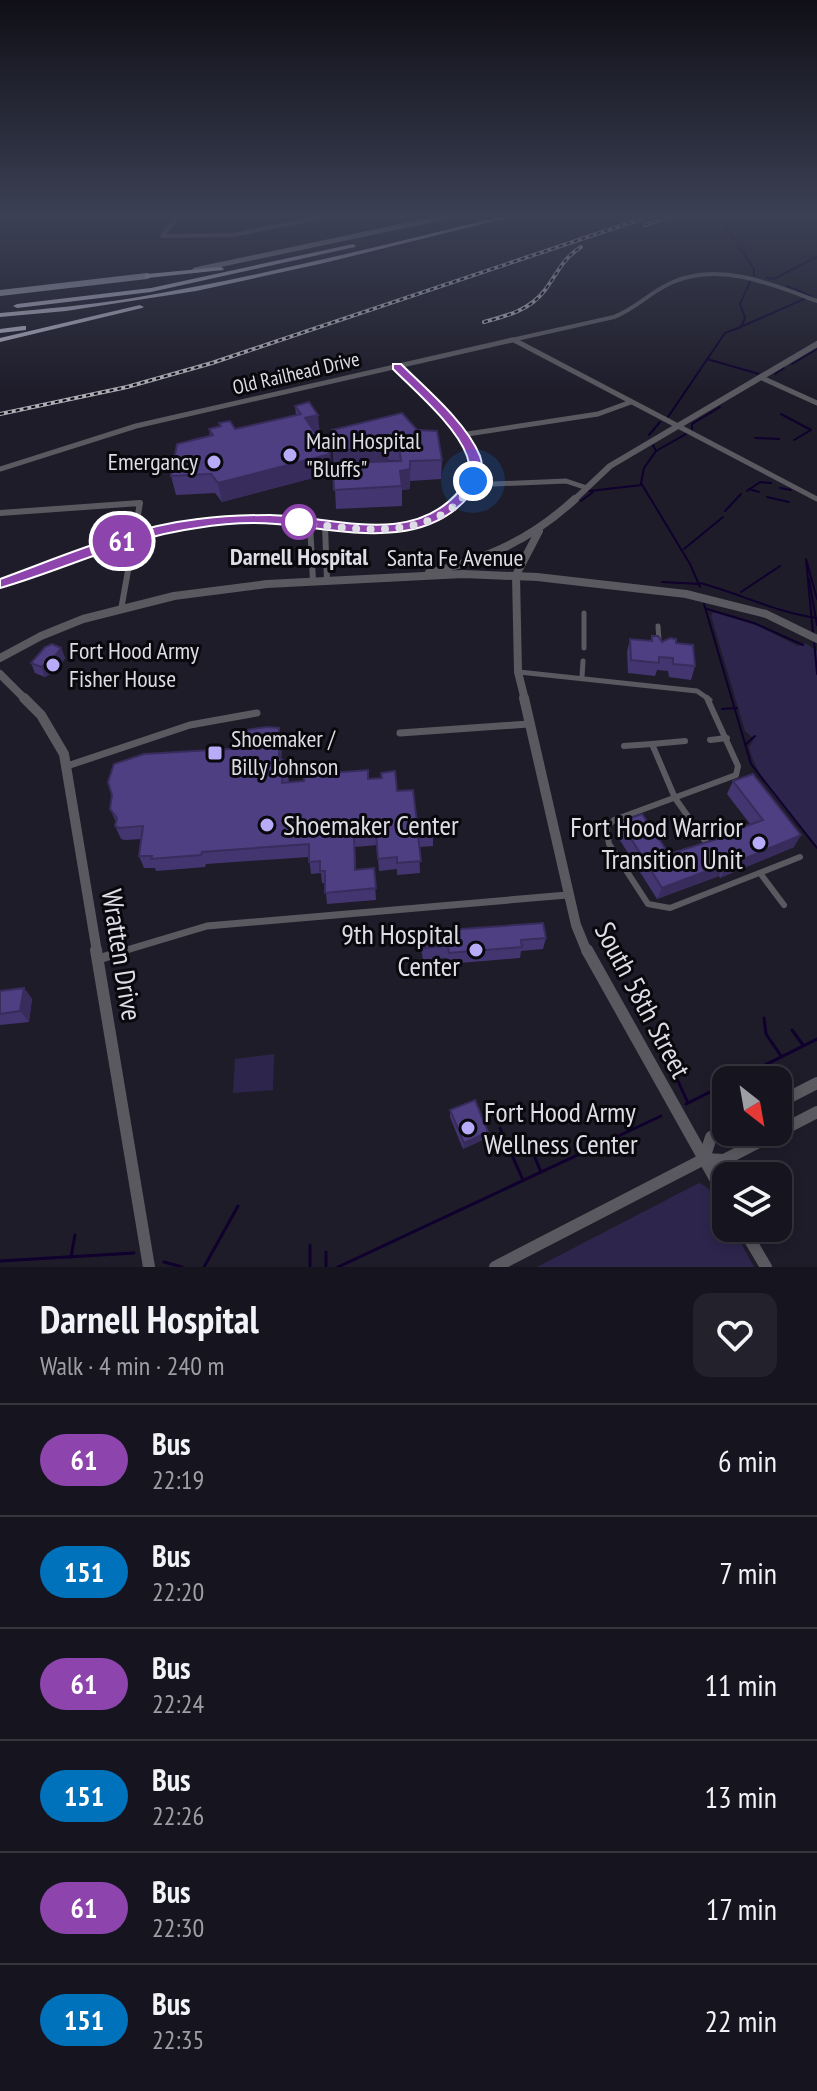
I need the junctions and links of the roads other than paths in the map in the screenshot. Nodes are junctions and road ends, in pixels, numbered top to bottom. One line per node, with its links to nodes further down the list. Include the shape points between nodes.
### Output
1 (159, 274): 6 (main road)
2 (164, 274): 6 (highway)
3 (224, 274): 10 (highway, via 151,290)
4 (267, 274): 11 (highway, via 147,299)
5 (271, 274): 9 (highway)
6 (147, 276): 7 (main road)
7 (0, 293)
8 (817, 301): 14 (street, Old Railhead Drive, via 760,280 708,275 673,282 629,312)
9 (147, 305): 12 (highway); 13 (highway)
10 (0, 308)
11 (0, 315)
12 (0, 331)
13 (0, 340)
14 (513, 340): 16 (street, Old Railhead Drive); 18 (street)
15 (817, 344): 17 (street, Santa Fe Avenue)
16 (397, 366): 21 (street); 22 (street, Old Railhead Drive, via 136,426)
17 (760, 377): 19 (street); 20 (street, Santa Fe Avenue)
18 (631, 402): 20 (street); 21 (street, via 603,413)
19 (817, 403)
20 (677, 426): 24 (street, Santa Fe Avenue); 25 (street)
21 (461, 435): 23 (street, via 475,461)
22 (0, 469)
23 (471, 485): 24 (street, via 566,481); 28 (street, via 450,508 415,524 370,531)
24 (584, 487): 29 (street, Santa Fe Avenue)
25 (817, 499)
26 (0, 513): 30 (street, via 140,503)
27 (310, 524): 28 (street); 30 (street, via 231,520); 34 (street)
28 (325, 526): 33 (street)
29 (539, 531): 31 (street); 32 (street, via 476,561)
30 (133, 537): 35 (street); 36 (street)
31 (516, 575): 32 (street, Santa Fe Avenue); 39 (street, Santa Fe Avenue, via 716,597 766,613); 44 (street, South 58th Street)
32 (407, 577): 33 (street, Santa Fe Avenue)
33 (327, 580): 34 (street, Santa Fe Avenue)
34 (313, 581): 36 (street, Santa Fe Avenue, via 220,589)
35 (0, 583)
36 (121, 610): 42 (street, Santa Fe Avenue, via 46,633)
37 (584, 613): 40 (street)
38 (658, 626): 41 (street)
39 (817, 639)
40 (584, 648)
41 (660, 650)
42 (0, 658)
43 (583, 661): 46 (street)
44 (518, 672): 46 (street); 48 (street, South 58th Street)
45 (0, 674): 55 (street, Wratten Drive, via 50,728)
46 (582, 677): 50 (street, via 703,693)
47 (257, 713): 55 (street, via 190,725)
48 (528, 724): 49 (street); 60 (street, South 58th Street)
49 (400, 733)
50 (727, 738): 51 (street); 56 (street, via 738,766 736,775)
51 (710, 740)
52 (685, 741): 53 (street)
53 (652, 744): 54 (street); 56 (street)
54 (624, 746)
55 (67, 766): 62 (street, Wratten Drive)
56 (675, 798): 57 (street); 59 (street, via 614,820 606,828 609,844 648,904 670,908)
57 (708, 846)
58 (800, 857): 59 (street)
59 (760, 873): 61 (street)
60 (567, 895): 62 (street, via 207,926); 67 (street, South 58th Street, via 591,960)
61 (784, 905)
62 (99, 959): 70 (street, Wratten Drive)
63 (817, 1083): 64 (street)
64 (792, 1096)
65 (817, 1112): 67 (street, via 724,1160)
66 (712, 1136): 67 (street)
67 (704, 1159): 68 (street, South 58th Street); 71 (street)
68 (712, 1173)
69 (751, 1242): 72 (street)
70 (149, 1267)
71 (495, 1267)
72 (766, 1267)

